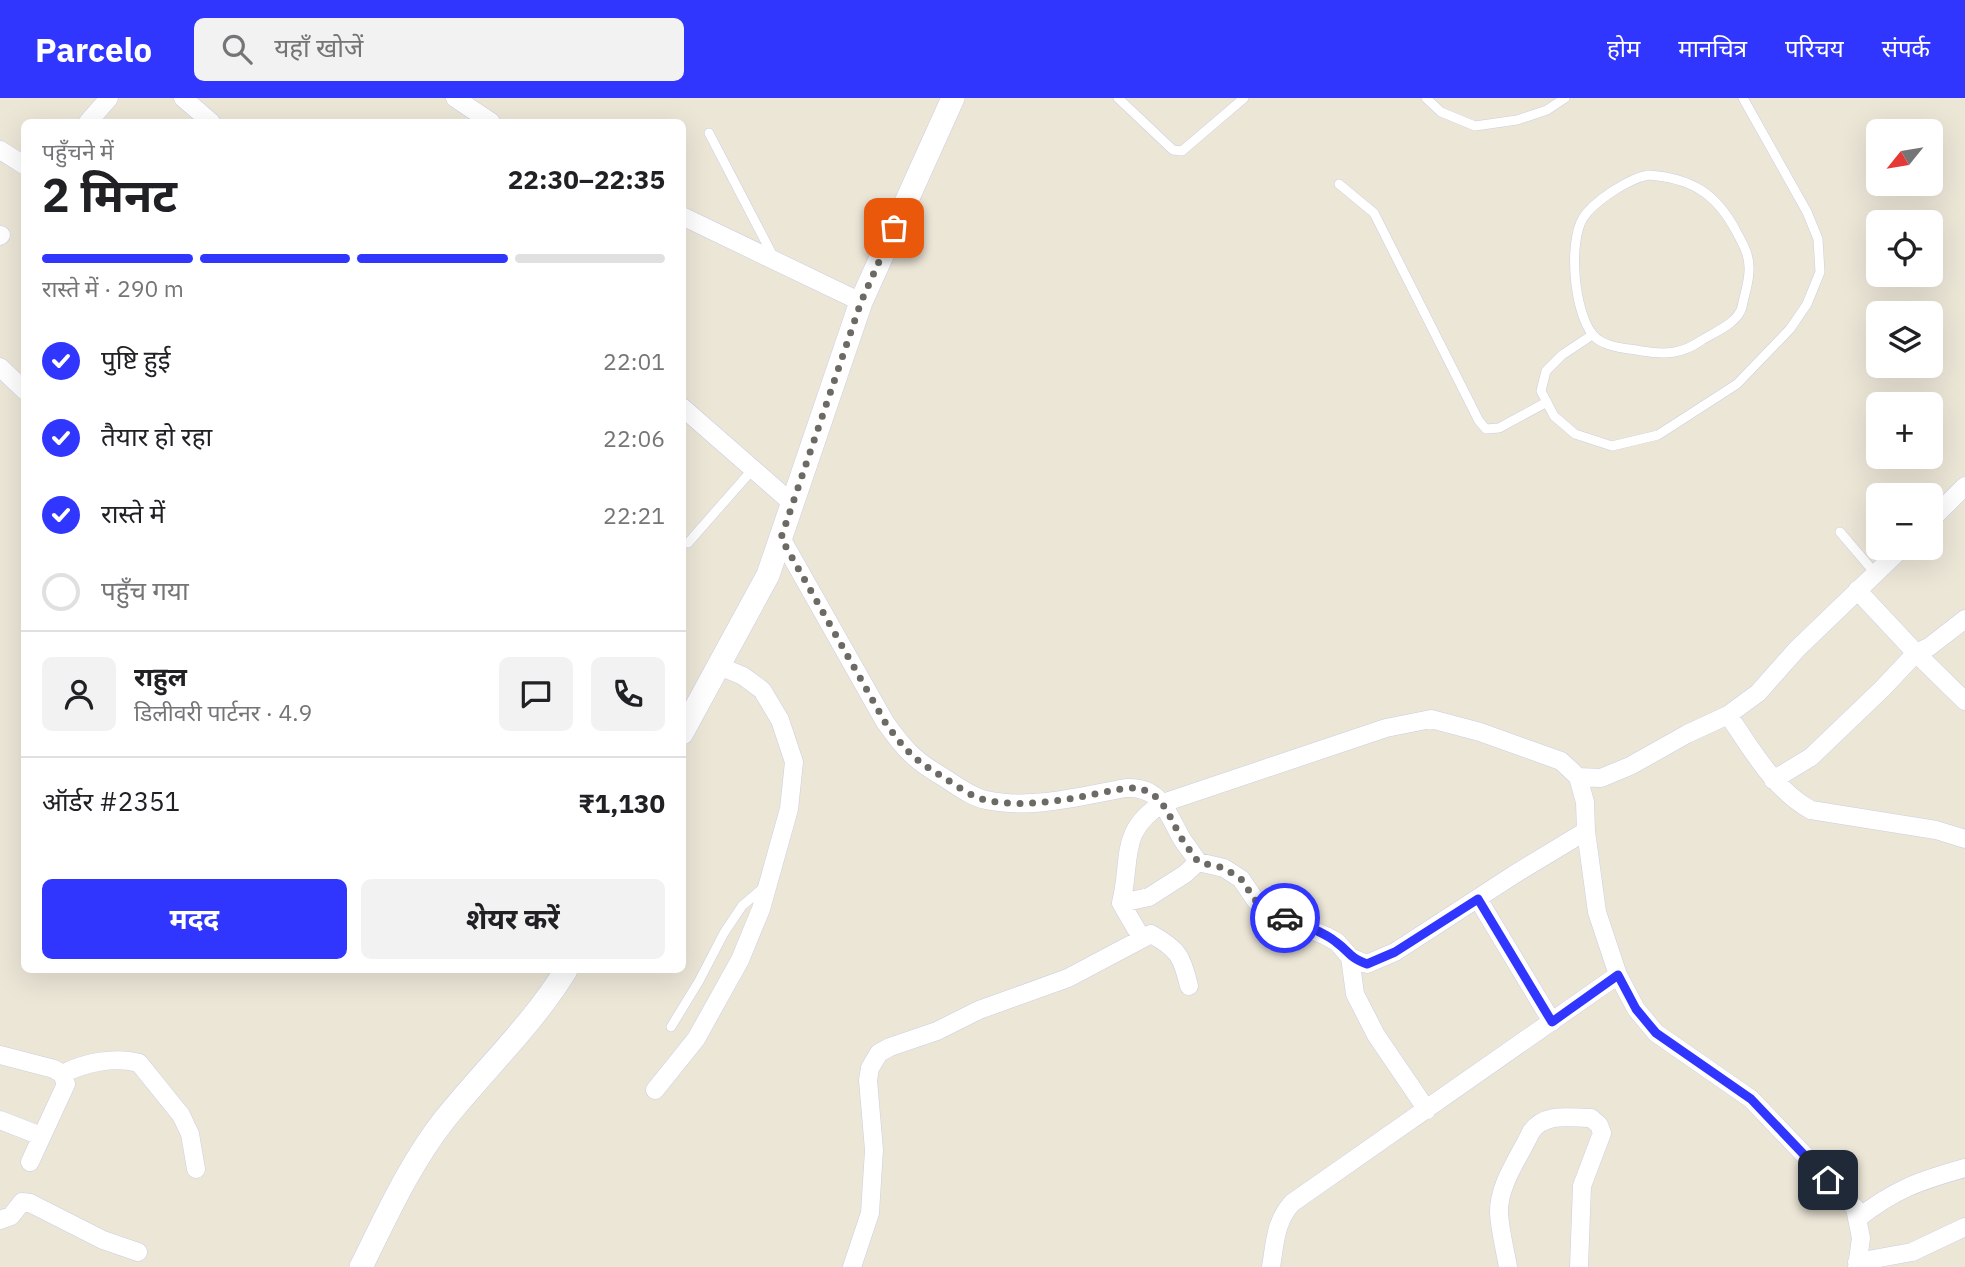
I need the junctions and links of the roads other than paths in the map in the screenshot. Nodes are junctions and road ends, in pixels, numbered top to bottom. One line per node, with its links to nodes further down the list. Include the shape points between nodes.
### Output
1 (109, 98): 11 (street)
2 (183, 98): 12 (street)
3 (455, 98): 10 (street)
4 (953, 98): 19 (street)
5 (1118, 98): 6 (lane, via 1173,150 1182,151)
6 (1244, 98)
7 (1426, 98): 8 (lane, via 1441,112 1475,126 1517,120)
8 (1565, 98)
9 (1743, 98): 23 (lane, via 1818,239 1819,272 1807,304 1790,329 1737,384 1658,435 1612,446 1575,434 1554,416)
10 (483, 111)
11 (91, 119)
12 (208, 119)
13 (709, 133): 18 (lane)
14 (0, 150): 15 (street)
15 (21, 162)
16 (1339, 184): 23 (lane, via 1374,213 1486,429 1499,428)
17 (686, 218): 18 (street)
18 (775, 260): 19 (street)
19 (861, 302): 27 (street)
20 (1592, 335): 20 (lane, via 1577,303 1575,282 1578,229 1585,216 1635,178 1648,175 1700,188 1713,197 1748,252 1750,272 1741,312 1688,349 1673,354 1613,346); 23 (lane, via 1546,371 1541,391)
21 (0, 367): 22 (street)
22 (21, 378)
23 (1547, 402)
24 (686, 410): 25 (street)
25 (753, 469): 27 (street); 31 (lane)
26 (1965, 486): 28 (street)
27 (793, 504): 30 (street)
28 (1943, 508)
29 (1840, 532): 33 (lane)
30 (781, 538): 37 (street, via 768,575); 43 (street, via 885,722 918,762 986,800 1051,802 1138,788)
31 (688, 543)
32 (1889, 560): 33 (street)
33 (1875, 573): 34 (street)
34 (1857, 590): 36 (street); 39 (street, via 1758,693)
35 (1965, 618): 36 (street)
36 (1916, 653): 38 (street); 42 (street, via 1811,757)
37 (718, 665): 40 (street); 47 (street, via 762,690 780,720 794,762 789,808)
38 (1965, 701)
39 (1728, 715): 41 (street, via 1611,774); 42 (street)
40 (686, 725)
41 (1578, 777): 43 (street, via 1561,761 1430,719 1386,728); 44 (street)
42 (1773, 780): 45 (street, via 1811,810)
43 (1163, 803): 46 (street); 49 (street, via 1136,827 1127,852 1128,877)
44 (1586, 831): 48 (street); 53 (street, via 1597,912)
45 (1965, 839)
46 (1198, 862): 49 (street, via 1149,897); 51 (street, via 1224,868 1241,879 1269,912 1337,942)
47 (767, 885): 56 (lane, via 742,906); 59 (street, via 740,960 710,1017)
48 (1478, 899): 51 (street, via 1395,952 1367,964); 55 (street)
49 (1121, 902): 50 (street)
50 (1142, 939): 54 (street, via 1151,934 1171,944); 73 (street, via 1068,978 979,1010 879,1054 868,1080 874,1150 870,1213)
51 (1350, 957): 60 (street, via 1354,993 1376,1035)
52 (564, 973): 72 (street, via 443,1121 407,1175)
53 (1618, 975): 55 (street); 66 (street, via 1636,1009 1656,1033 1751,1099 1855,1208)
54 (1189, 986)
55 (1552, 1022): 60 (street)
56 (671, 1027)
57 (0, 1055): 58 (street)
58 (62, 1074): 62 (street, via 66,1084); 65 (street, via 89,1064 139,1063 181,1115 190,1134)
59 (655, 1090)
60 (1427, 1110): 74 (street, via 1292,1203 1278,1224)
61 (0, 1120): 62 (street)
62 (41, 1136): 63 (street)
63 (30, 1162)
64 (1965, 1168): 66 (street, via 1914,1182)
65 (196, 1170)
66 (1857, 1219): 71 (street, via 1861,1238)
67 (0, 1220): 69 (street, via 11,1216 22,1202 30,1203 103,1240)
68 (1965, 1227): 70 (street)
69 (138, 1252)
70 (1914, 1259): 71 (street)
71 (1857, 1265)
72 (361, 1267)
73 (852, 1267)
74 (1271, 1267)
75 (1508, 1267): 76 (street, via 1500,1200 1531,1132 1545,1119 1591,1118 1602,1133 1582,1186)
76 (1579, 1267)

